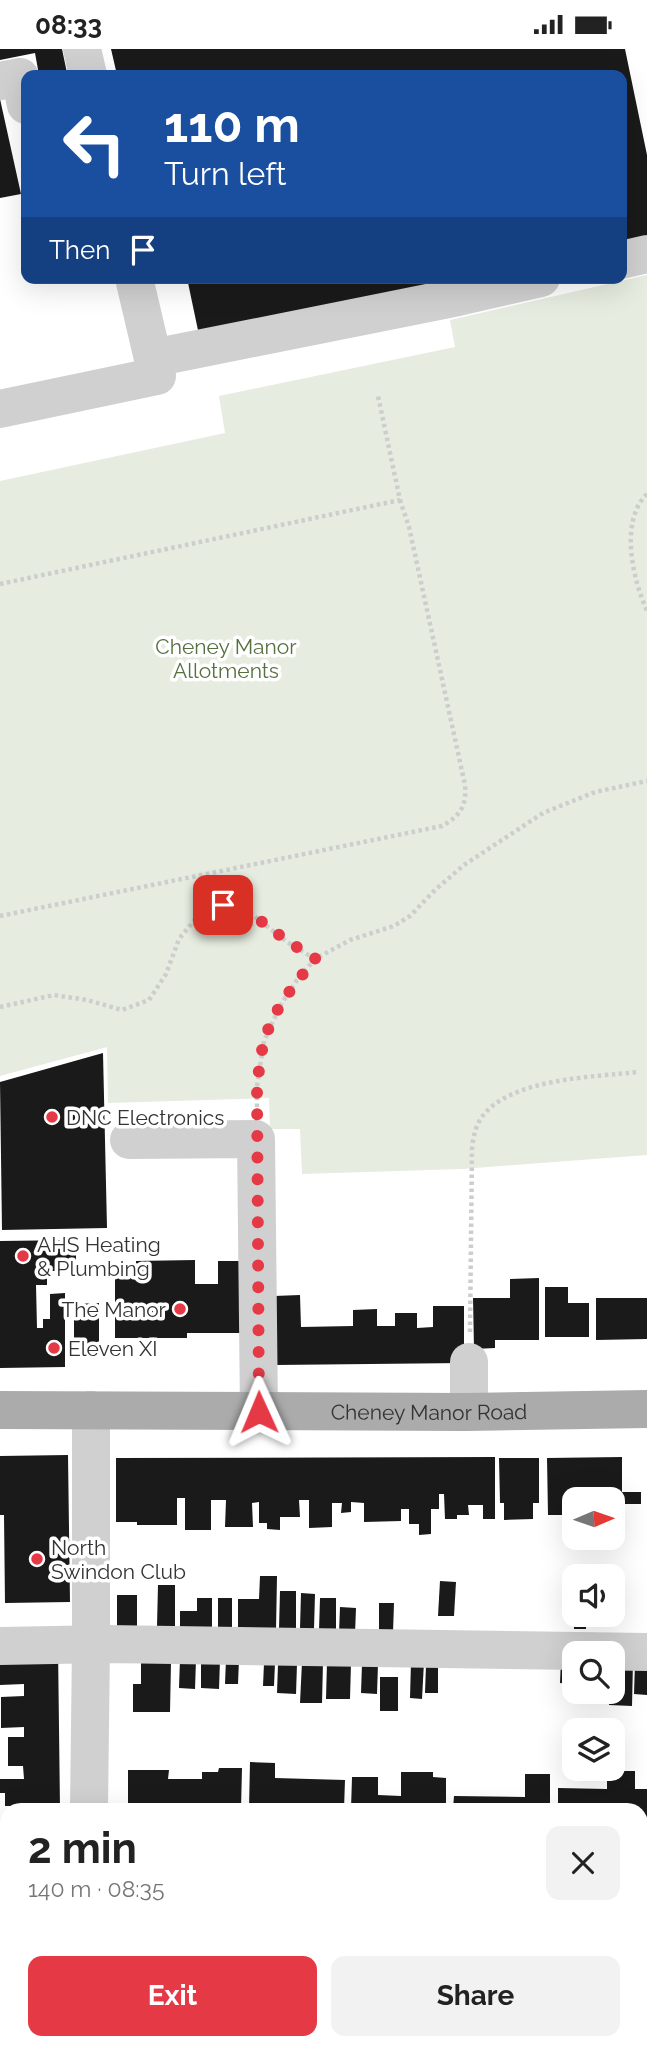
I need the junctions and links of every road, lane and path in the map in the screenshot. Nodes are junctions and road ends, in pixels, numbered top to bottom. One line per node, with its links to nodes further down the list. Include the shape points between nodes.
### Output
1 (82, 49): 2 (street)
2 (87, 70)
3 (0, 82): 4 (street, via 20,77)
4 (21, 82)
5 (647, 254): 6 (street)
6 (627, 259)
7 (135, 284): 9 (street)
8 (515, 284): 9 (street)
9 (153, 358): 11 (street, via 157,376)
10 (378, 396): 13 (path)
11 (0, 409)
12 (647, 494): 15 (path, via 636,509 632,530 636,584)
13 (400, 500): 14 (path); 17 (path, via 466,796 456,818 442,826)
14 (0, 584)
15 (647, 611)
16 (647, 781): 18 (path, via 595,792 543,813 464,865 410,916)
17 (0, 916)
18 (316, 959): 19 (path, via 248,911 223,905 201,912 179,939 166,974 149,1000 122,1010 54,995); 21 (path, via 280,1006 264,1041)
19 (0, 1007)
20 (638, 1072): 23 (path, via 536,1085 499,1101 482,1117 471,1149)
21 (256, 1139): 22 (street); 28 (street)
22 (129, 1140)
23 (469, 1362): 27 (street)
24 (647, 1409): 27 (main road, Cheney Manor Road)
25 (0, 1410): 26 (main road, Cheney Manor Road)
26 (91, 1410): 28 (main road, Cheney Manor Road); 29 (street)
27 (469, 1411): 28 (main road, Cheney Manor Road)
28 (259, 1412)
29 (91, 1645): 30 (street); 31 (street); 32 (street)
30 (0, 1646)
31 (647, 1652)
32 (89, 1803)

